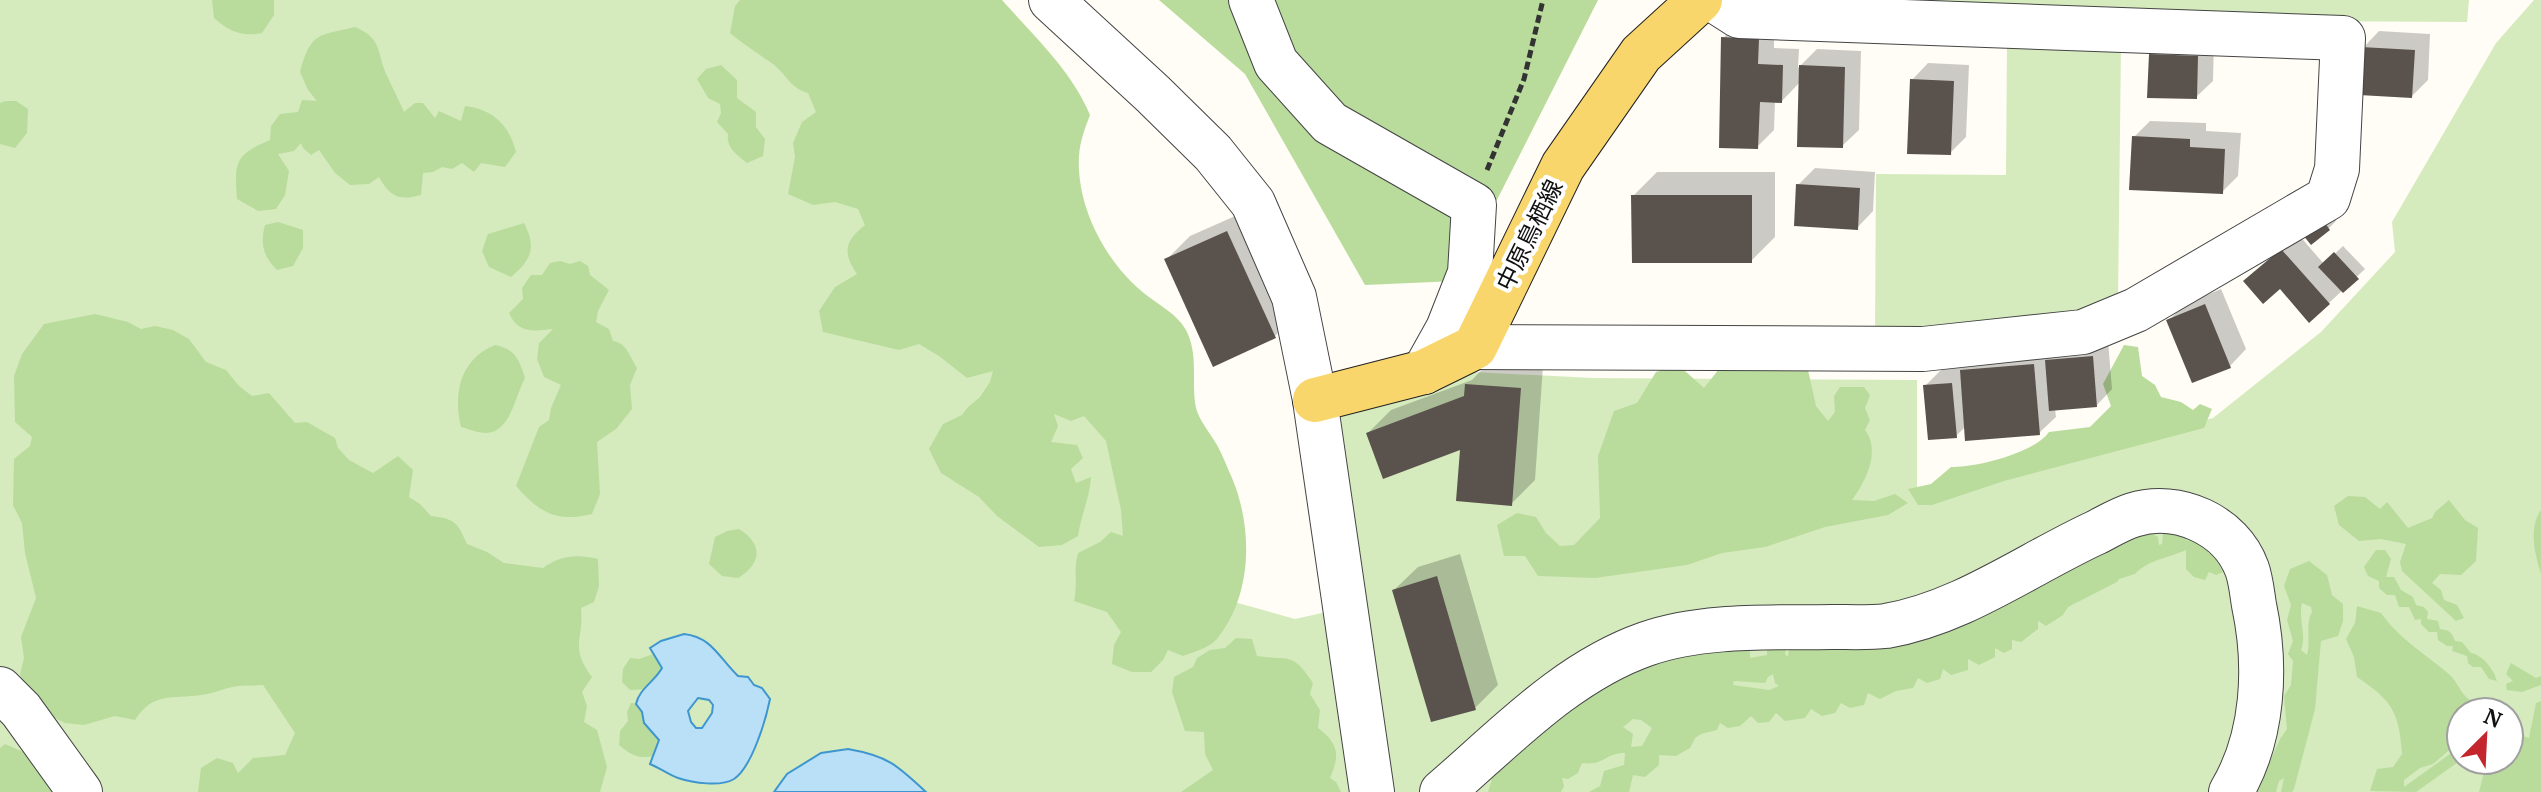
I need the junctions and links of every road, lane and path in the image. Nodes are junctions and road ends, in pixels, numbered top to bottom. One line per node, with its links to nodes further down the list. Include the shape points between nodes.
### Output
1 (1051, 0): 9 (street, via 1213,153 1253,203 1294,297)
2 (1251, 0): 6 (street, via 1276,63 1330,123)
3 (1543, 0): 6 (path, via 1524,79)
4 (1700, 0): 7 (main road, 中原鳥栖線, via 1641,54 1563,166)
5 (1714, 0): 7 (street, via 1739,16 2343,38 2337,169 2328,198 2136,310 2083,332 1923,349)
6 (1474, 205): 8 (street, via 1470,273)
7 (1475, 347): 8 (main road)
8 (1424, 372): 9 (main road)
9 (1315, 400): 12 (street)
10 (0, 689): 11 (street)
11 (80, 792)
12 (1372, 792)
13 (1442, 792): 14 (street, via 1557,692 1647,643 1748,629 1885,626 1947,609 2135,514 2173,511 2205,521 2230,539 2247,569 2255,605 2261,674 2258,721)
14 (2231, 792)

